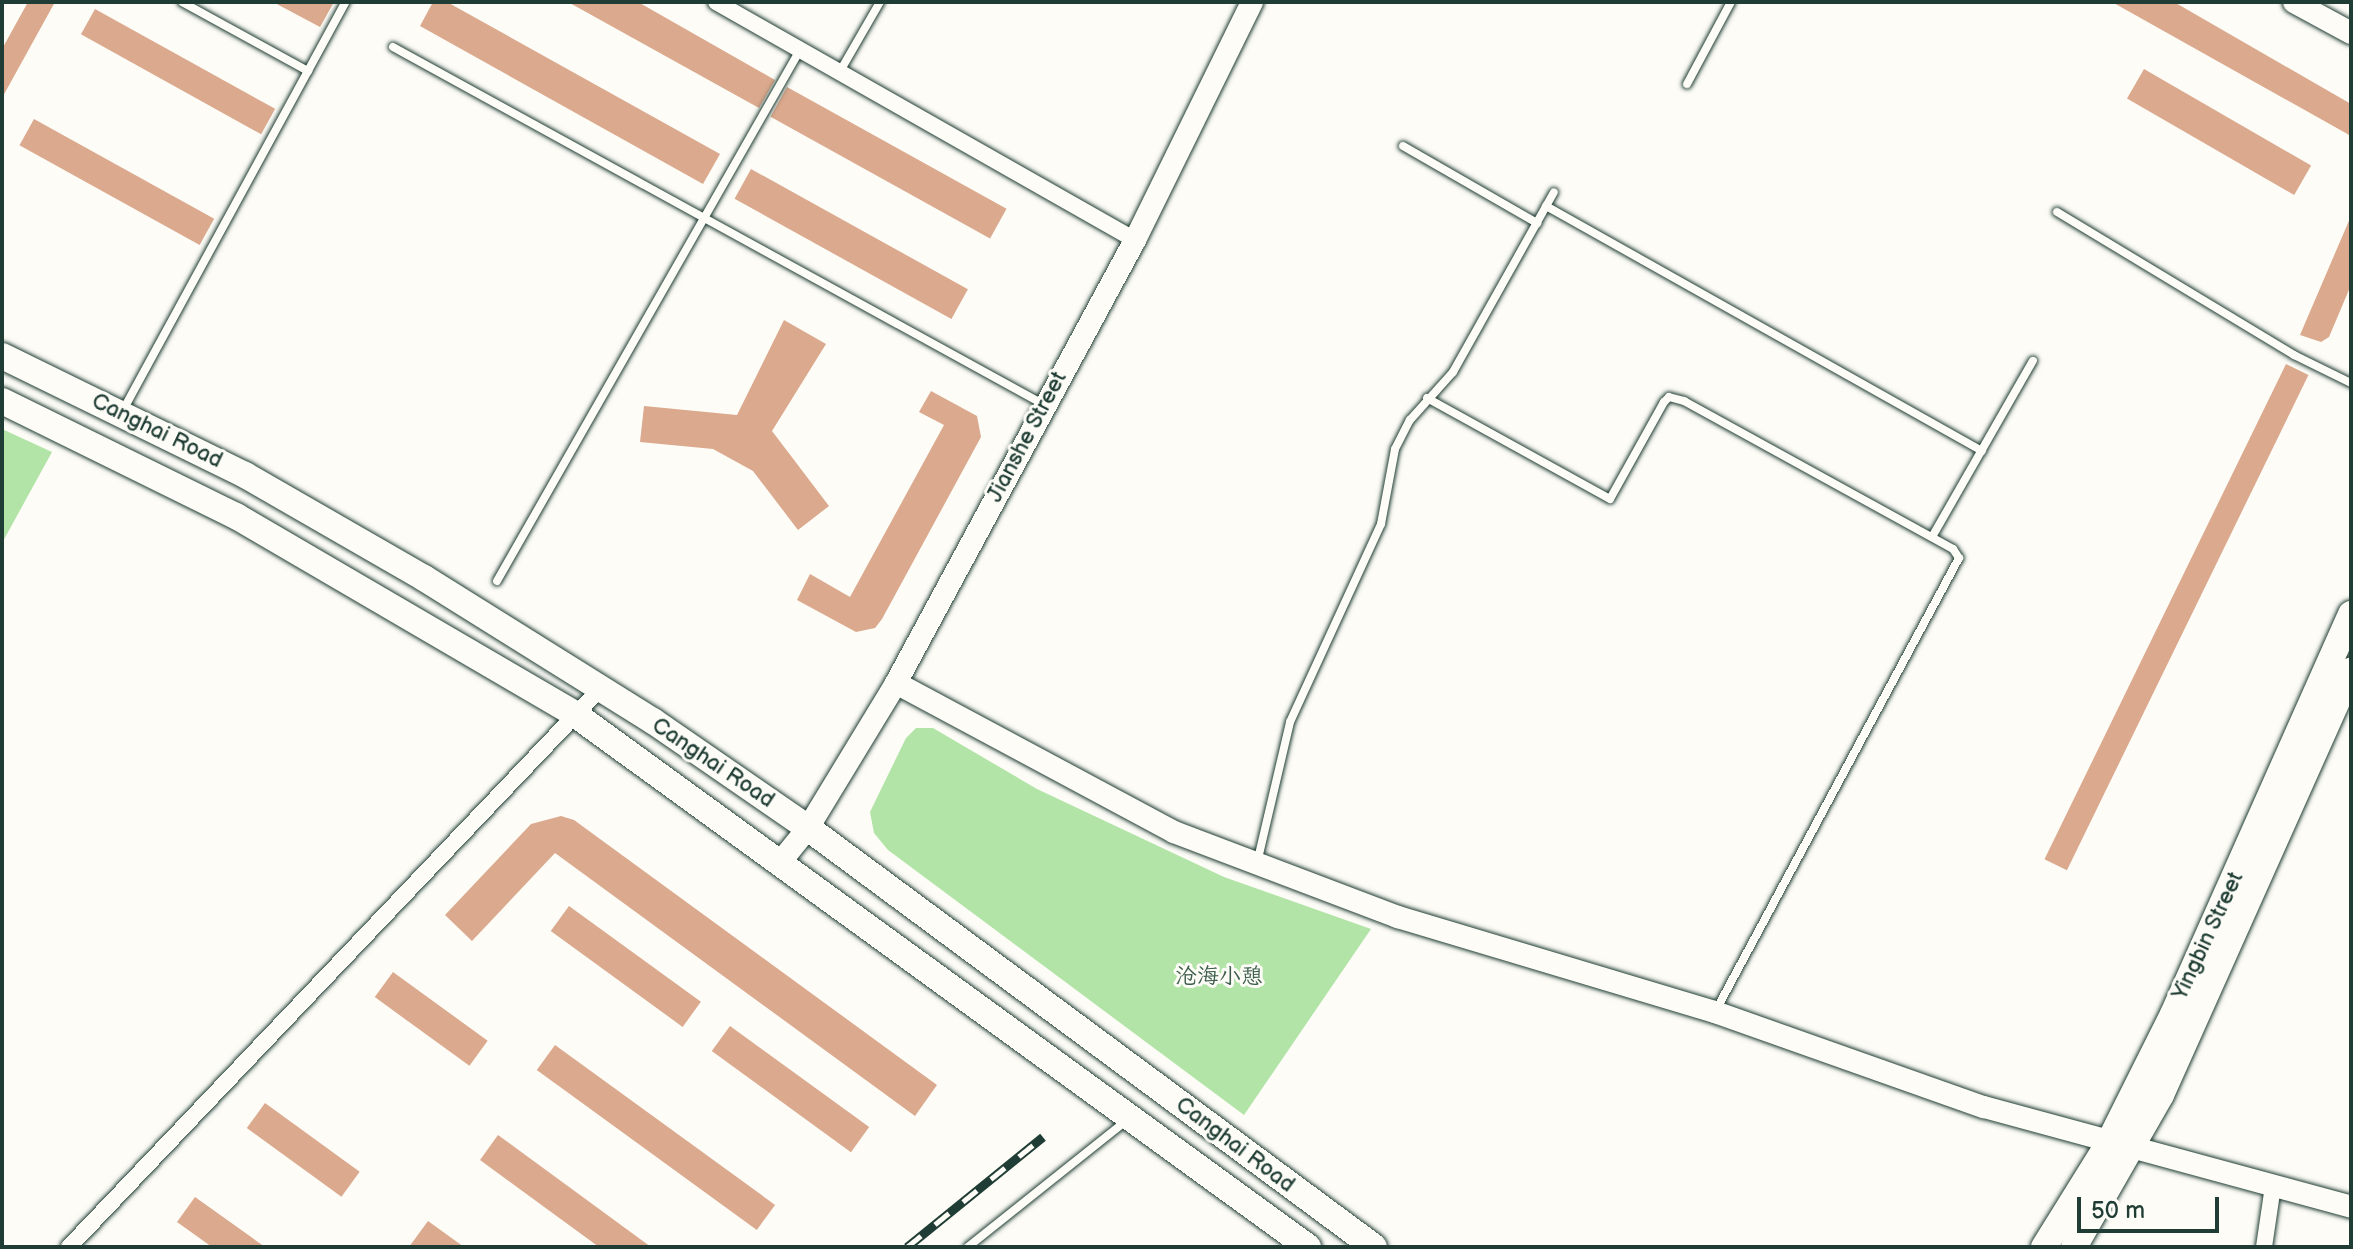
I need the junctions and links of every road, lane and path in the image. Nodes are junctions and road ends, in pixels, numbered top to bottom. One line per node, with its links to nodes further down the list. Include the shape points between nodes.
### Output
1 (182, 2): 11 (lane)
2 (346, 2): 11 (lane)
3 (716, 2): 10 (street)
4 (880, 2): 12 (lane)
5 (1252, 2): 20 (street, Jianshe Street)
6 (1731, 2): 13 (lane)
7 (2294, 2): 8 (street)
8 (2351, 33)
9 (393, 47): 18 (lane)
10 (800, 50): 12 (street); 18 (lane)
11 (308, 71): 27 (lane)
12 (839, 73): 20 (street)
13 (1687, 84)
14 (1403, 146): 19 (lane)
15 (1554, 192): 16 (lane)
16 (1546, 206): 19 (lane); 28 (lane)
17 (2057, 212): 23 (lane, via 2294,355)
18 (702, 218): 26 (lane); 30 (lane)
19 (1537, 223): 24 (lane, via 1453,372)
20 (1135, 240): 26 (street, Jianshe Street)
21 (2, 356): 27 (main road, Canghai Road)
22 (2033, 361): 28 (lane)
23 (2351, 383)
24 (1427, 398): 29 (lane, via 1610,499 1664,402 1669,397 1684,401); 38 (lane, via 1395,449 1381,524 1290,722)
25 (2, 401): 35 (main road, Canghai Road, via 249,523)
26 (1043, 404): 33 (street, Jianshe Street)
27 (122, 413): 34 (main road, Canghai Road, via 245,475 411,570)
28 (1982, 451): 29 (lane)
29 (1932, 537): 39 (lane, via 1953,549 1959,566)
30 (497, 581)
31 (2351, 614): 41 (main road, Yingbin Street)
32 (2351, 671): 41 (main road, Yingbin Street)
33 (896, 683): 36 (street, Jianshe Street); 38 (street, via 1095,793)
34 (601, 688): 35 (street); 36 (main road, Canghai Road)
35 (576, 715): 37 (main road, Canghai Road); 45 (street)
36 (808, 828): 37 (street, Jianshe Street); 48 (main road, Canghai Road)
37 (782, 860): 40 (main road, Canghai Road)
38 (1257, 865): 39 (street, via 1398,917)
39 (1715, 1012): 41 (street, via 1984,1107)
40 (1131, 1117): 46 (lane); 47 (main road, Canghai Road)
41 (2120, 1146): 42 (street); 49 (main road, Yingbin Street); 50 (main road, Yingbin Street)
42 (2273, 1186): 43 (street); 44 (street)
43 (2351, 1207)
44 (2269, 1246)
45 (69, 1247)
46 (968, 1247)
47 (1308, 1247)
48 (1374, 1247)
49 (2044, 1247)
50 (2074, 1247)

